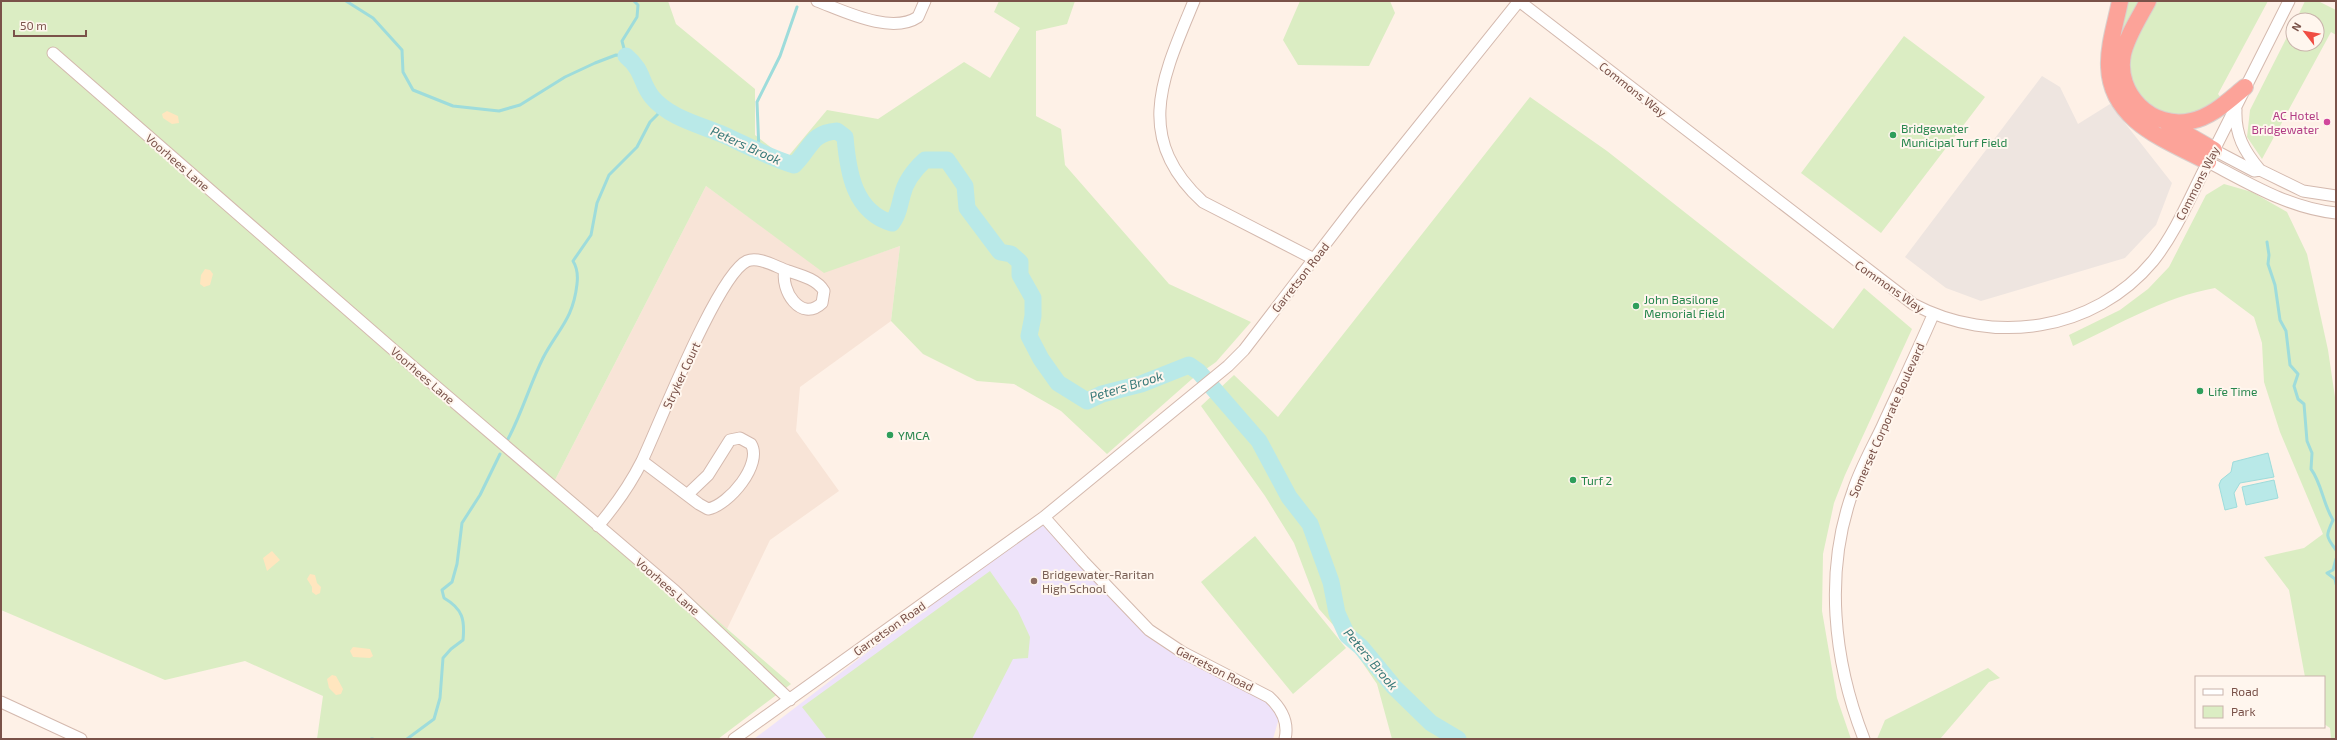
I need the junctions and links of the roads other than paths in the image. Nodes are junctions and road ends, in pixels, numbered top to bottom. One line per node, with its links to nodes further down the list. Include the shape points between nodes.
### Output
1 (817, 1): 2 (street, via 875,22 904,23 918,17)
2 (925, 1)
3 (1194, 1): 16 (street, via 1162,83 1159,106 1163,140 1170,161 1190,191 1203,202)
4 (1519, 1): 16 (street, Garretson Road); 18 (street, Commons Way, via 1888,286)
5 (2120, 1): 12 (highway, via 2109,66 2112,85 2120,105 2143,127)
6 (2148, 1): 11 (highway, via 2125,49 2122,65 2130,94 2136,102 2151,115)
7 (2288, 3): 9 (street, Commons Way)
8 (53, 53): 22 (street, Voorhees Lane)
9 (2245, 87): 10 (street, Commons Way); 11 (highway, via 2200,119 2182,123)
10 (2236, 106): 12 (street, Commons Way); 13 (street, via 2236,129 2239,138)
11 (2166, 122): 12 (highway)
12 (2211, 156): 13 (street, via 2254,171); 15 (street, via 2286,202 2303,208); 18 (street, Commons Way, via 2160,252 2136,278 2107,300 2066,320 2030,328 1984,327)
13 (2260, 170): 14 (street, via 2303,191)
14 (2336, 196)
15 (2336, 213)
16 (1314, 259): 21 (street, Garretson Road, via 1244,350 1228,366)
17 (785, 270): 19 (street, Stryker Court, via 752,260 732,274 714,305)
18 (1933, 315): 28 (street, Somerset Corporate Boulevard, via 1858,478 1840,544 1835,591 1838,641 1848,690)
19 (642, 461): 20 (street); 22 (street, Stryker Court, via 621,498)
20 (687, 495): 20 (street, via 708,509 725,500 742,482 751,466 754,454 751,444 740,438 730,440 708,475)
21 (1044, 517): 23 (street, Garretson Road); 27 (street, Garretson Road, via 1153,633 1182,652 1269,697 1277,704 1284,718)
22 (598, 526): 23 (street, Voorhees Lane, via 680,596)
23 (790, 700): 26 (street, Garretson Road)
24 (1, 702): 25 (street)
25 (81, 739)
26 (734, 739)
27 (1285, 739)
28 (1864, 739)

